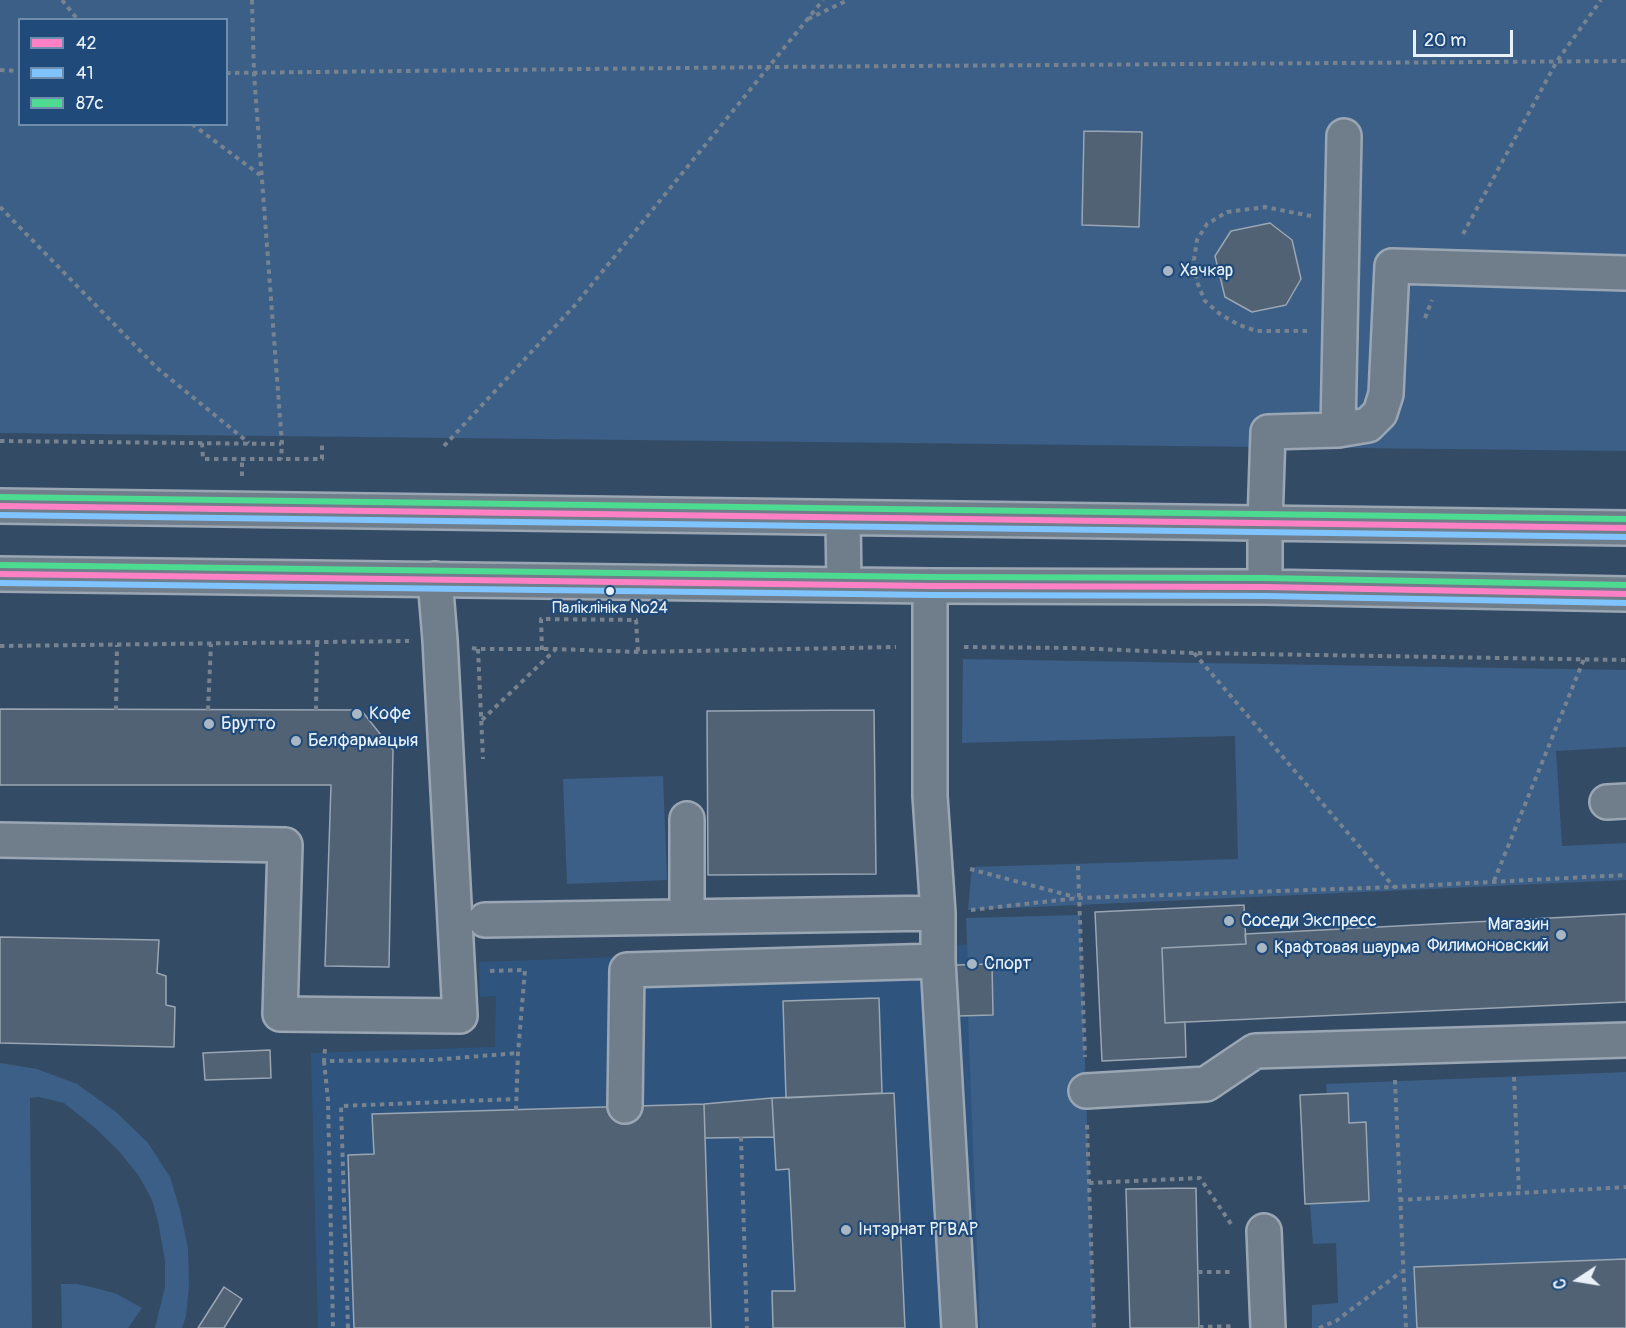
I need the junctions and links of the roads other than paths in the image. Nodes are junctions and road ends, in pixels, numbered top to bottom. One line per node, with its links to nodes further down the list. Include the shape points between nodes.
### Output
1 (1344, 136): 3 (main road)
2 (1626, 273): 3 (main road, via 1392,266 1386,394 1380,413 1368,425)
3 (1338, 430): 6 (main road, via 1268,432)
4 (0, 506): 5 (main road)
5 (843, 518): 6 (main road); 10 (main road)
6 (1265, 523): 7 (main road); 12 (main road)
7 (1626, 528)
8 (0, 574): 9 (main road)
9 (435, 579): 10 (main road); 15 (main road, via 460,1016 280,1014 285,845)
10 (844, 585): 11 (main road)
11 (930, 586): 12 (main road); 16 (main road, via 930,796)
12 (1265, 588): 13 (main road)
13 (1626, 594)
14 (687, 819): 17 (main road)
15 (0, 840)
16 (938, 914): 17 (main road); 19 (main road)
17 (687, 917): 18 (main road)
18 (485, 920)
19 (938, 961): 22 (main road, via 627,970); 25 (main road)
20 (1626, 1040): 21 (main road, via 1256,1051 1206,1084)
21 (1086, 1091)
22 (625, 1106)
23 (1250, 1231): 24 (main road)
24 (1254, 1327)
25 (959, 1328)

